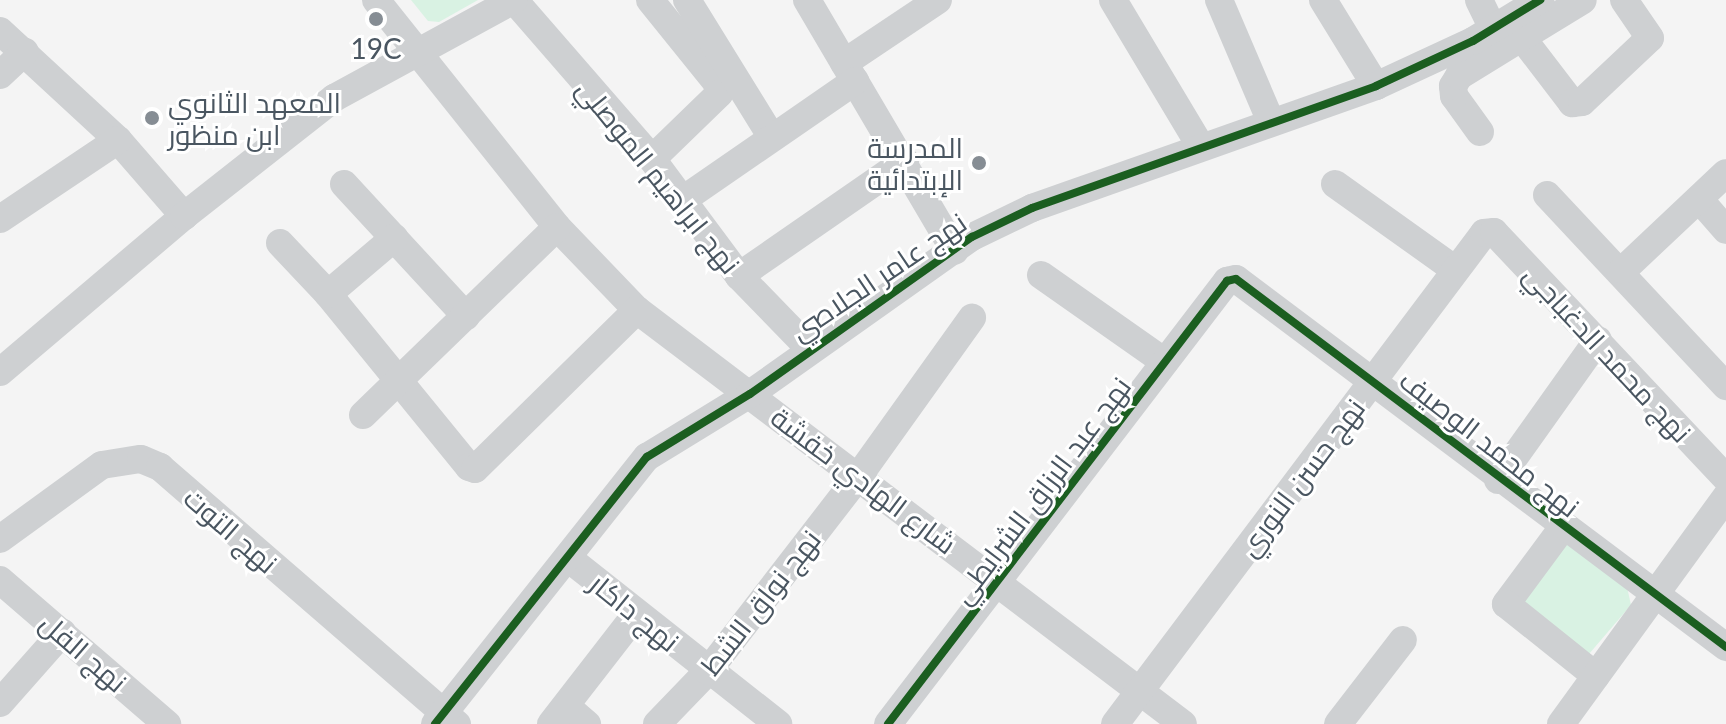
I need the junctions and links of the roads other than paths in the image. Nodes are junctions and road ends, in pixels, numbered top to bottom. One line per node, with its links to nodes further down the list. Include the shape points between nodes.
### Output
1 (376, 0): 18 (street, شارع الهادي خفشة)
2 (514, 0): 18 (street); 27 (street, نهج ابراهيم الموصلي)
3 (650, 0): 27 (street, via 717,83 719,94)
4 (687, 0): 24 (street)
5 (807, 0): 19 (street)
6 (938, 0): 19 (street)
7 (1113, 0): 26 (street)
8 (1219, 0): 22 (street)
9 (1323, 0): 21 (street)
10 (1479, 0): 14 (street)
11 (1540, 0): 14 (street, نهج عامر الجلاصي)
12 (1583, 0): 16 (street)
13 (1624, 0): 16 (street, via 1650,38 1582,102 1572,103)
14 (1493, 29): 21 (street, نهج عامر الجلاصي)
15 (0, 31): 17 (street)
16 (1523, 39): 23 (street, via 1459,76 1453,86)
17 (25, 52): 20 (street); 25 (street)
18 (413, 52): 35 (street, via 334,98); 37 (street, شارع الهادي خفشة)
19 (849, 72): 24 (street); 28 (street)
20 (0, 75)
21 (1376, 86): 22 (street, نهج عامر الجلاصي)
22 (1271, 122): 26 (street, نهج عامر الجلاصي)
23 (1480, 132)
24 (771, 136): 33 (street)
25 (118, 140): 35 (street); 36 (street)
26 (1201, 147): 42 (street, نهج عامر الجلاصي, via 1032,208)
27 (652, 159): 33 (street, نهج ابراهيم الموصلي)
28 (905, 161): 42 (street); 46 (street)
29 (1726, 173): 34 (street)
30 (344, 184): 40 (street)
31 (1335, 184): 43 (street)
32 (1547, 195): 44 (street)
33 (684, 199): 46 (street, نهج ابراهيم الموصلي)
34 (1699, 199): 38 (street); 44 (street)
35 (184, 216): 55 (street)
36 (0, 219)
37 (557, 227): 49 (street, شارع الهادي خفشة); 50 (street)
38 (1726, 230)
39 (1488, 232): 43 (street, نهج حسن النوري); 52 (street, نهج محمد الدغباجي)
40 (394, 238): 48 (street); 50 (street)
41 (280, 243): 48 (street)
42 (955, 251): 53 (street, نهج عامر الجلاصي)
43 (1454, 269): 56 (street, نهج حسن النوري)
44 (1623, 270): 58 (street)
45 (1041, 275): 54 (street)
46 (739, 276): 53 (street, نهج ابراهيم الموصلي)
47 (1227, 281): 54 (street, نهج عبد الرزاق الشرايطي); 56 (street, نهج محمد الوصيف, via 1243,281)
48 (328, 294): 57 (street)
49 (637, 310): 57 (street, via 475,469); 59 (street, شارع الهادي خفشة)
50 (466, 316): 57 (street)
51 (972, 318): 61 (street, نهج نواق الشط)
52 (1598, 340): 62 (street, نهج محمد الدغباجي); 63 (street)
53 (809, 348): 59 (street, نهج عامر الجلاصي)
54 (1165, 362): 69 (street, نهج عبد الرزاق الشرايطي)
55 (0, 372)
56 (1373, 381): 63 (street, نهج محمد الوصيف); 77 (street, نهج حسن النوري)
57 (396, 383): 60 (street)
58 (1726, 386)
59 (750, 394): 61 (street, شارع الهادي خفشة); 67 (street, نهج عامر الجلاصي, via 647,457)
60 (363, 415)
61 (858, 477): 69 (street, شارع الهادي خفشة); 75 (street, نهج نواق الشط)
62 (1726, 478)
63 (1498, 480): 65 (street, نهج محمد الوصيف)
64 (1726, 497): 70 (street)
65 (1563, 527): 70 (street, نهج محمد الوصيف); 76 (street, via 1506,604)
66 (0, 539): 80 (street, نهج التوت, via 102,465 141,459 160,467)
67 (568, 558): 71 (street, نهج داكار); 80 (street, نهج عامر الجلاصي)
68 (0, 580): 72 (street, نهج الفل)
69 (1000, 583): 77 (street, شارع الهادي خفشة); 84 (street, نهج عبد الرزاق الشرايطي)
70 (1655, 596): 74 (street, نهج محمد الوصيف); 76 (street)
71 (637, 613): 75 (street, نهج داكار); 79 (street)
72 (62, 633): 78 (street); 81 (street, نهج الفل)
73 (1403, 640): 87 (street)
74 (1726, 647)
75 (708, 671): 82 (street, نهج نواق الشط); 83 (street, نهج داكار)
76 (1596, 676): 88 (street)
77 (1140, 691): 85 (street, نهج حسن النوري); 86 (street, شارع الهادي خفشة)
78 (0, 703)
79 (568, 718)
80 (446, 721)
81 (164, 723)
82 (657, 724)
83 (778, 724)
84 (888, 724)
85 (1115, 724)
86 (1183, 724)
87 (1338, 724)
88 (1561, 724)

